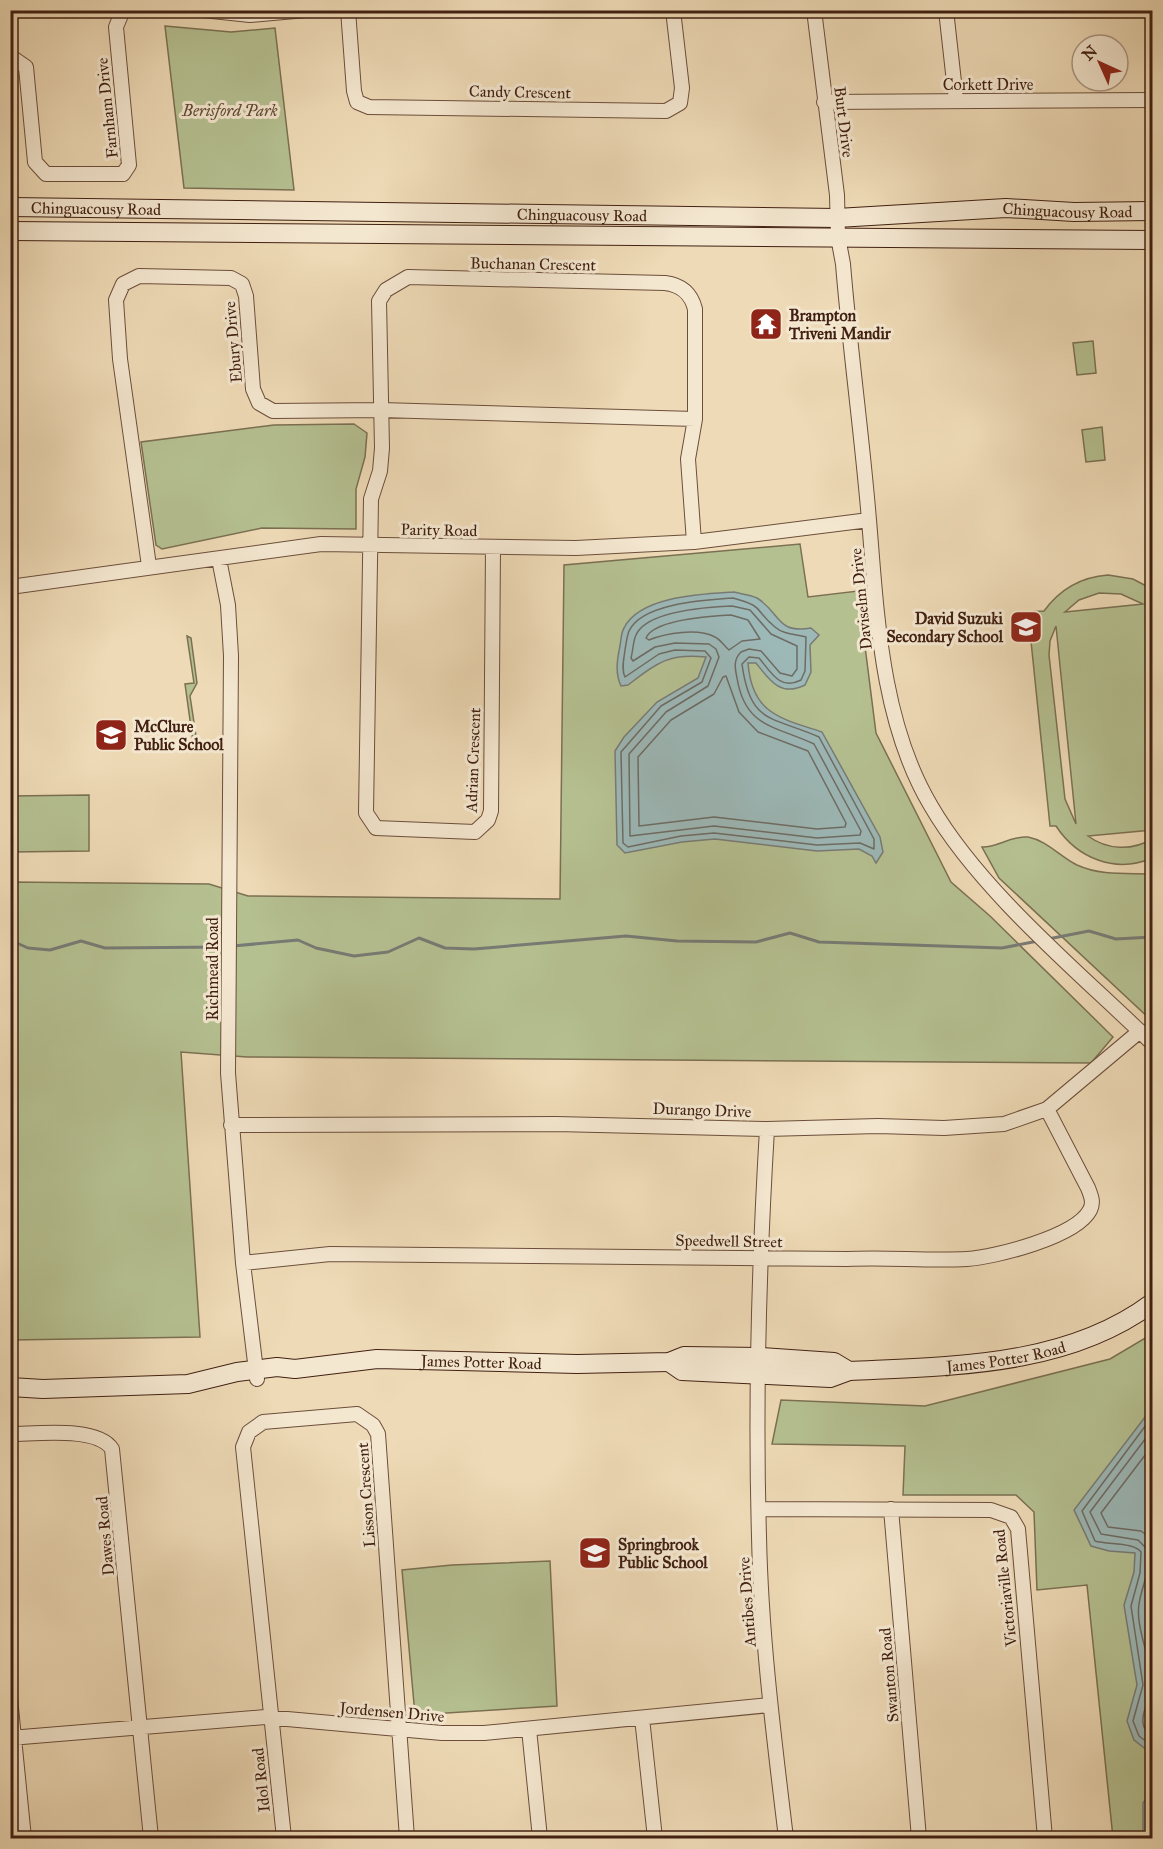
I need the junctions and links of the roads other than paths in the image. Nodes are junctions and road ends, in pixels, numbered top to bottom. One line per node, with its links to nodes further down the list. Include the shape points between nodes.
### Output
1 (123, 10): 8 (street, Farnham Drive, via 116,27 129,165 123,174 46,174 35,162 26,67)
2 (203, 10): 3 (street, via 250,15)
3 (306, 10)
4 (348, 10): 5 (street, Candy Crescent, via 354,91 357,102 369,107 666,111 680,103 682,88)
5 (673, 10)
6 (814, 10): 11 (street, Burt Drive)
7 (946, 10): 9 (street)
8 (10, 56)
9 (956, 100): 10 (street, Corkett Drive); 11 (street, Corkett Drive)
10 (1152, 100)
11 (824, 102): 14 (street, Burt Drive)
12 (10, 207): 14 (main road, Chinguacousy Road)
13 (1152, 212): 14 (main road, Chinguacousy Road, via 1006,208)
14 (837, 218): 16 (street, Burt Drive)
15 (10, 231): 16 (main road, Chinguacousy Road)
16 (837, 237): 17 (main road, Chinguacousy Road); 20 (street, Daviselm Drive)
17 (1152, 240)
18 (381, 410): 19 (street, Ebury Drive); 19 (street, Buchanan Crescent, via 379,301 396,282 408,277 665,283 688,294 695,309); 22 (street, Buchanan Crescent, via 381,460 371,499); 25 (street, Ebury Drive, via 266,408 253,389 242,284 231,278 130,278 118,291 116,308)
19 (694, 419): 21 (street, Buchanan Crescent, via 688,459)
20 (869, 520): 21 (street, Parity Road); 27 (street, Daviselm Drive, via 885,663 896,719 930,804 950,835 1004,899)
21 (693, 542): 23 (street, Parity Road)
22 (370, 546): 23 (street, Parity Road); 23 (street, Adrian Crescent, via 366,813 371,825 382,831 475,832 488,820); 24 (street, Parity Road, via 321,544)
23 (493, 548)
24 (219, 559): 25 (street, Parity Road); 30 (street, Richmead Road, via 228,605 231,656)
25 (150, 566): 26 (street, Parity Road)
26 (10, 587)
27 (1140, 1030): 28 (street, Daviselm Drive); 29 (street, Durango Drive)
28 (1152, 1043)
29 (1047, 1109): 31 (street, Durango Drive, via 1004,1124 975,1127); 32 (street, Speedwell Street, via 1093,1199 1085,1217 1066,1229 1003,1253 968,1259)
30 (231, 1125): 31 (street, Durango Drive, via 556,1124); 33 (street, Richmead Road)
31 (767, 1129): 32 (street, Antibes Drive)
32 (760, 1257): 33 (street, Speedwell Street, via 330,1254); 35 (street, Antibes Drive)
33 (243, 1263): 36 (street, Richmead Road)
34 (1152, 1303): 35 (main road, James Potter Road, via 1101,1334 1053,1349 974,1365 849,1371 830,1378)
35 (759, 1364): 36 (main road, James Potter Road, via 682,1371 669,1362 377,1359 295,1369 277,1366); 39 (street, Antibes Drive)
36 (257, 1374): 37 (main road, James Potter Road, via 227,1373 188,1384)
37 (10, 1387)
38 (10, 1434): 45 (street, Dawes Road, via 89,1434 112,1449)
39 (759, 1509): 40 (street, Victoriaville Road); 42 (street, Antibes Drive)
40 (891, 1509): 56 (street, Swanton Road); 57 (street, Victoriaville Road, via 998,1511 1015,1522)
41 (10, 1698): 48 (street)
42 (770, 1704): 44 (street, Jordensen Drive); 55 (street, Antibes Drive)
43 (270, 1717): 45 (street, Jordensen Drive); 47 (street, Jordensen Drive); 47 (street, Lisson Crescent, via 244,1439 263,1422 357,1414 373,1425 378,1434); 51 (street, Idol Road)
44 (642, 1718): 46 (street, Jordensen Drive); 54 (street)
45 (139, 1727): 48 (street, Jordensen Drive); 50 (street)
46 (529, 1729): 47 (street, Jordensen Drive, via 484,1733); 53 (street)
47 (398, 1730): 52 (street)
48 (12, 1738): 49 (street)
49 (24, 1839)
50 (151, 1839)
51 (284, 1839)
52 (407, 1839)
53 (540, 1839)
54 (654, 1839)
55 (786, 1839)
56 (919, 1839)
57 (1045, 1839)

